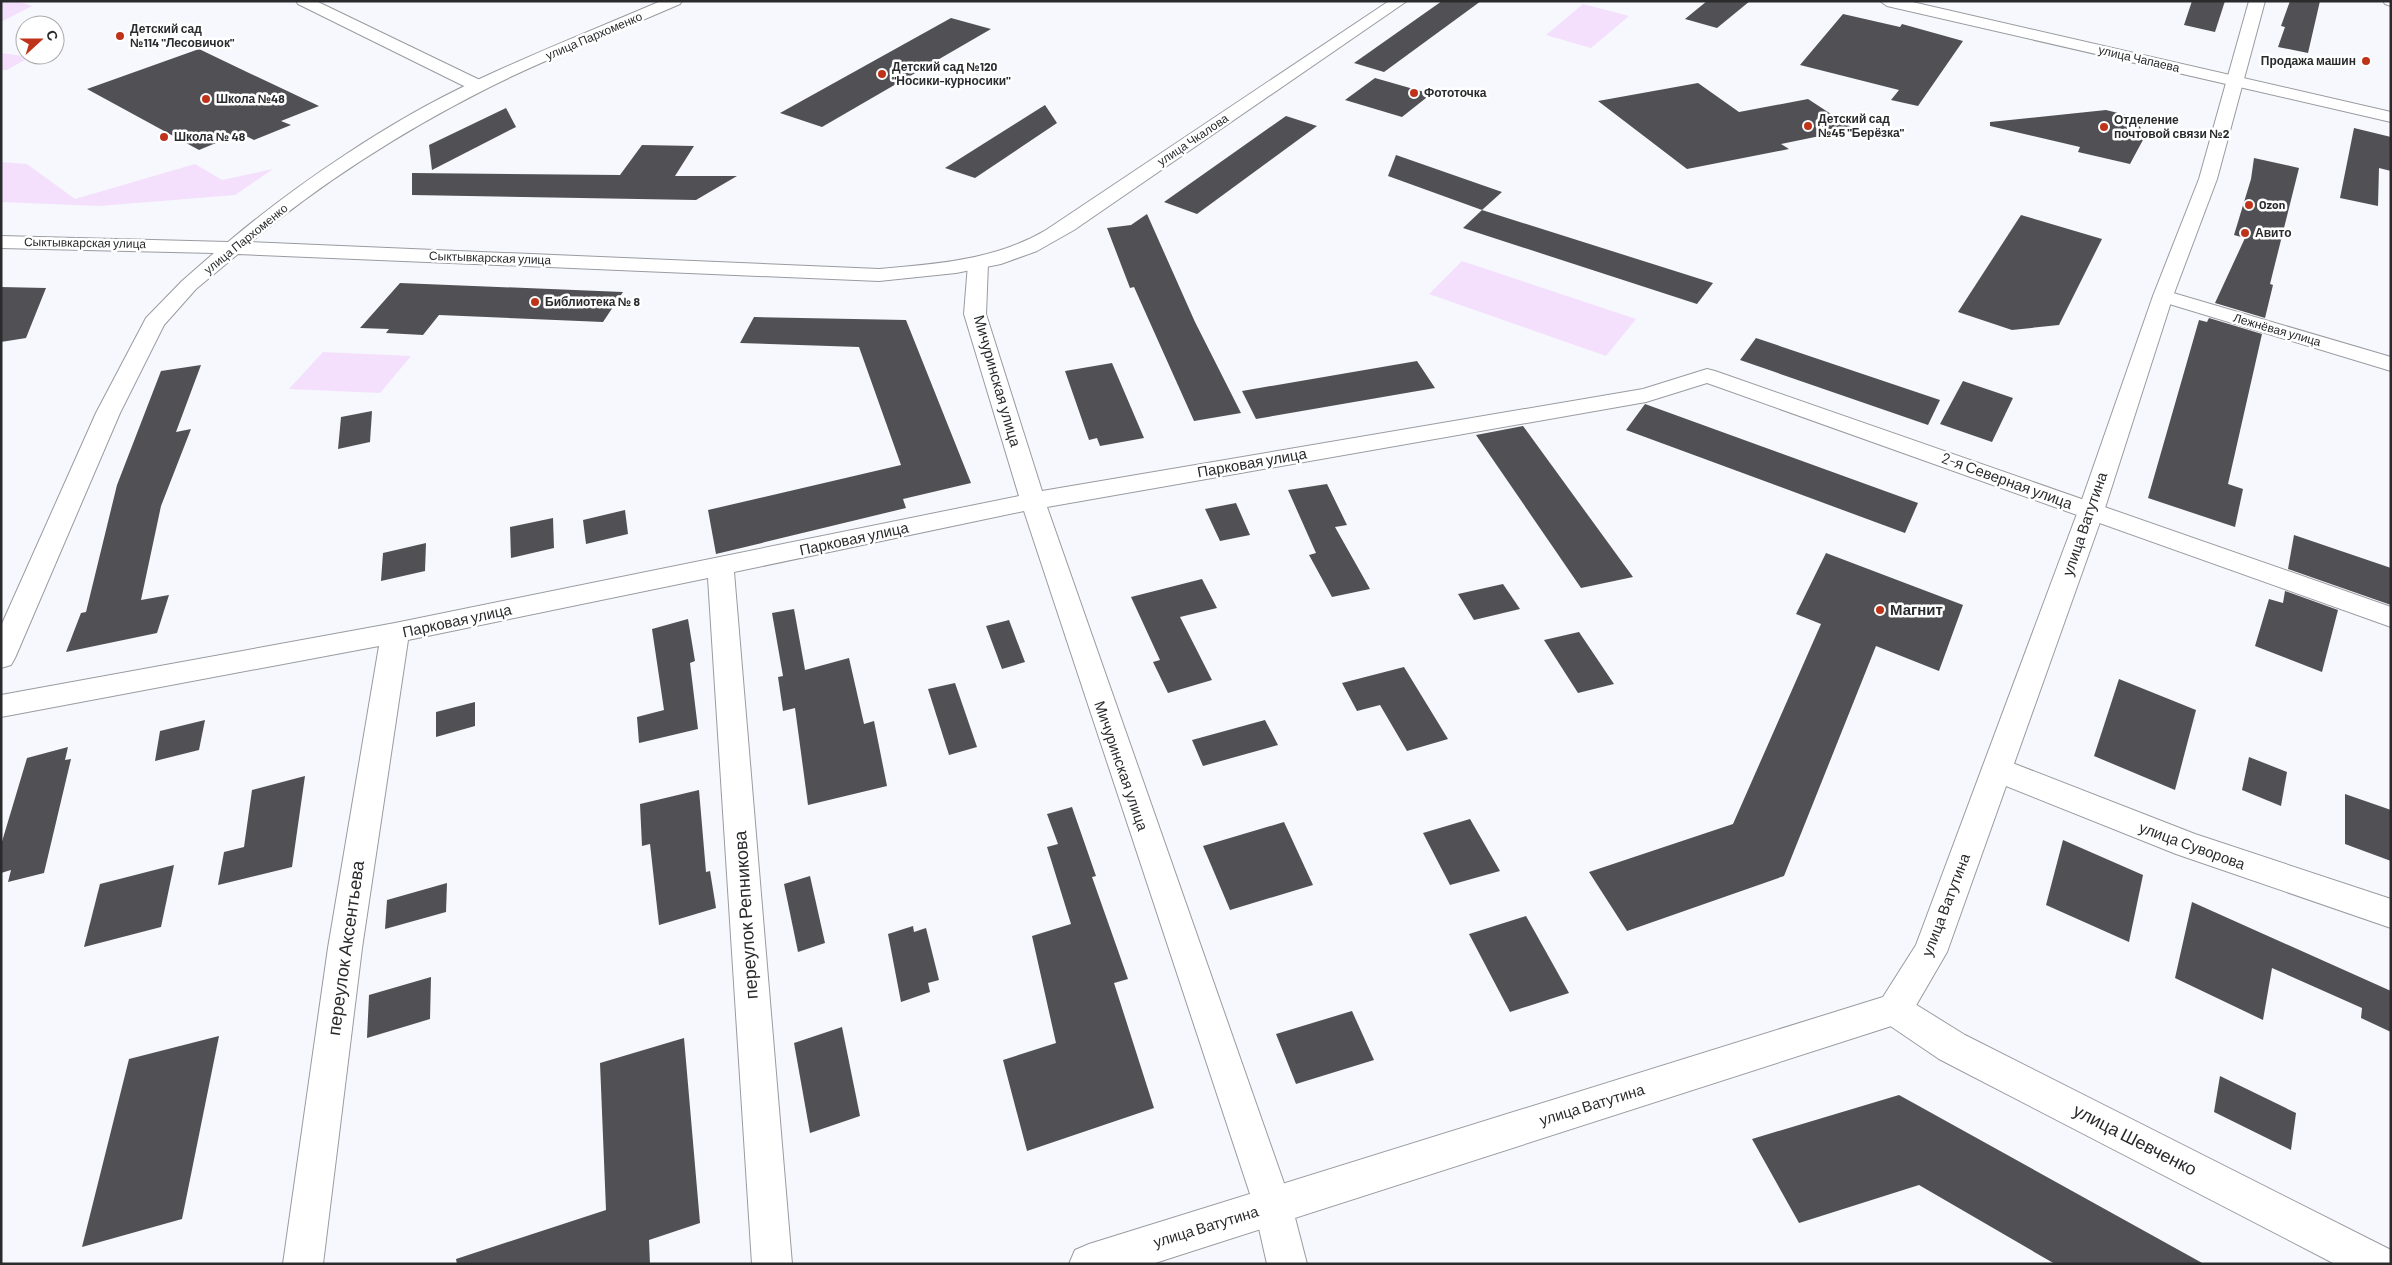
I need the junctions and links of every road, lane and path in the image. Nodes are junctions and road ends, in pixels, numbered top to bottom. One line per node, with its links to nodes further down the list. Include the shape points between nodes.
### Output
1 (303, 1): 8 (street)
2 (675, 1): 8 (street, улица Пархоменко)
3 (1400, 1): 13 (street, улица Чкалова, via 1067,226 1030,247)
4 (1887, 1): 7 (street, улица Чапаева)
5 (1948, 1): 7 (street, улица Чапаева)
6 (2258, 1): 7 (street, улица Ватутина)
7 (2238, 75): 9 (street, улица Чапаева); 10 (street, улица Чапаева); 14 (street, улица Ватутина, via 2208,179)
8 (478, 86): 12 (street, улица Пархоменко, via 372,147 274,213)
9 (2391, 102)
10 (2391, 117)
11 (1, 242): 12 (street, Сыктывкарская улица)
12 (233, 248): 13 (street, Сыктывкарская улица, via 879,275); 22 (street, улица Пархоменко, via 189,285 154,323 108,413)
13 (978, 264): 17 (street, Мичуринская улица, via 975,314)
14 (2163, 296): 15 (street, Лежнёвая улица); 18 (street, улица Ватутина)
15 (2391, 364)
16 (1707, 376): 17 (street, Парковая улица, via 1646,395); 18 (street, 2-я Северная улица)
17 (1033, 501): 19 (street, Парковая улица); 27 (street, Мичуринская улица)
18 (2091, 511): 20 (street, 2-я Северная улица); 24 (street, улица Ватутина)
19 (720, 567): 21 (street, Парковая улица); 29 (street, переулок Репникова)
20 (2391, 617)
21 (395, 634): 23 (street, Парковая улица); 28 (street, переулок Аксентьева, via 345,948)
22 (1, 658)
23 (1, 706)
24 (1997, 769): 25 (street, улица Суворова, via 2187,846); 26 (street, улица Ватутина, via 1930,952)
25 (2391, 914)
26 (1895, 1010): 27 (street, улица Ватутина); 32 (street, улица Шевченко, via 1952,1047)
27 (1272, 1206): 30 (street, улица Ватутина); 31 (street, Мичуринская улица)
28 (303, 1264)
29 (772, 1264)
30 (1089, 1264)
31 (1287, 1264)
32 (2377, 1264)

